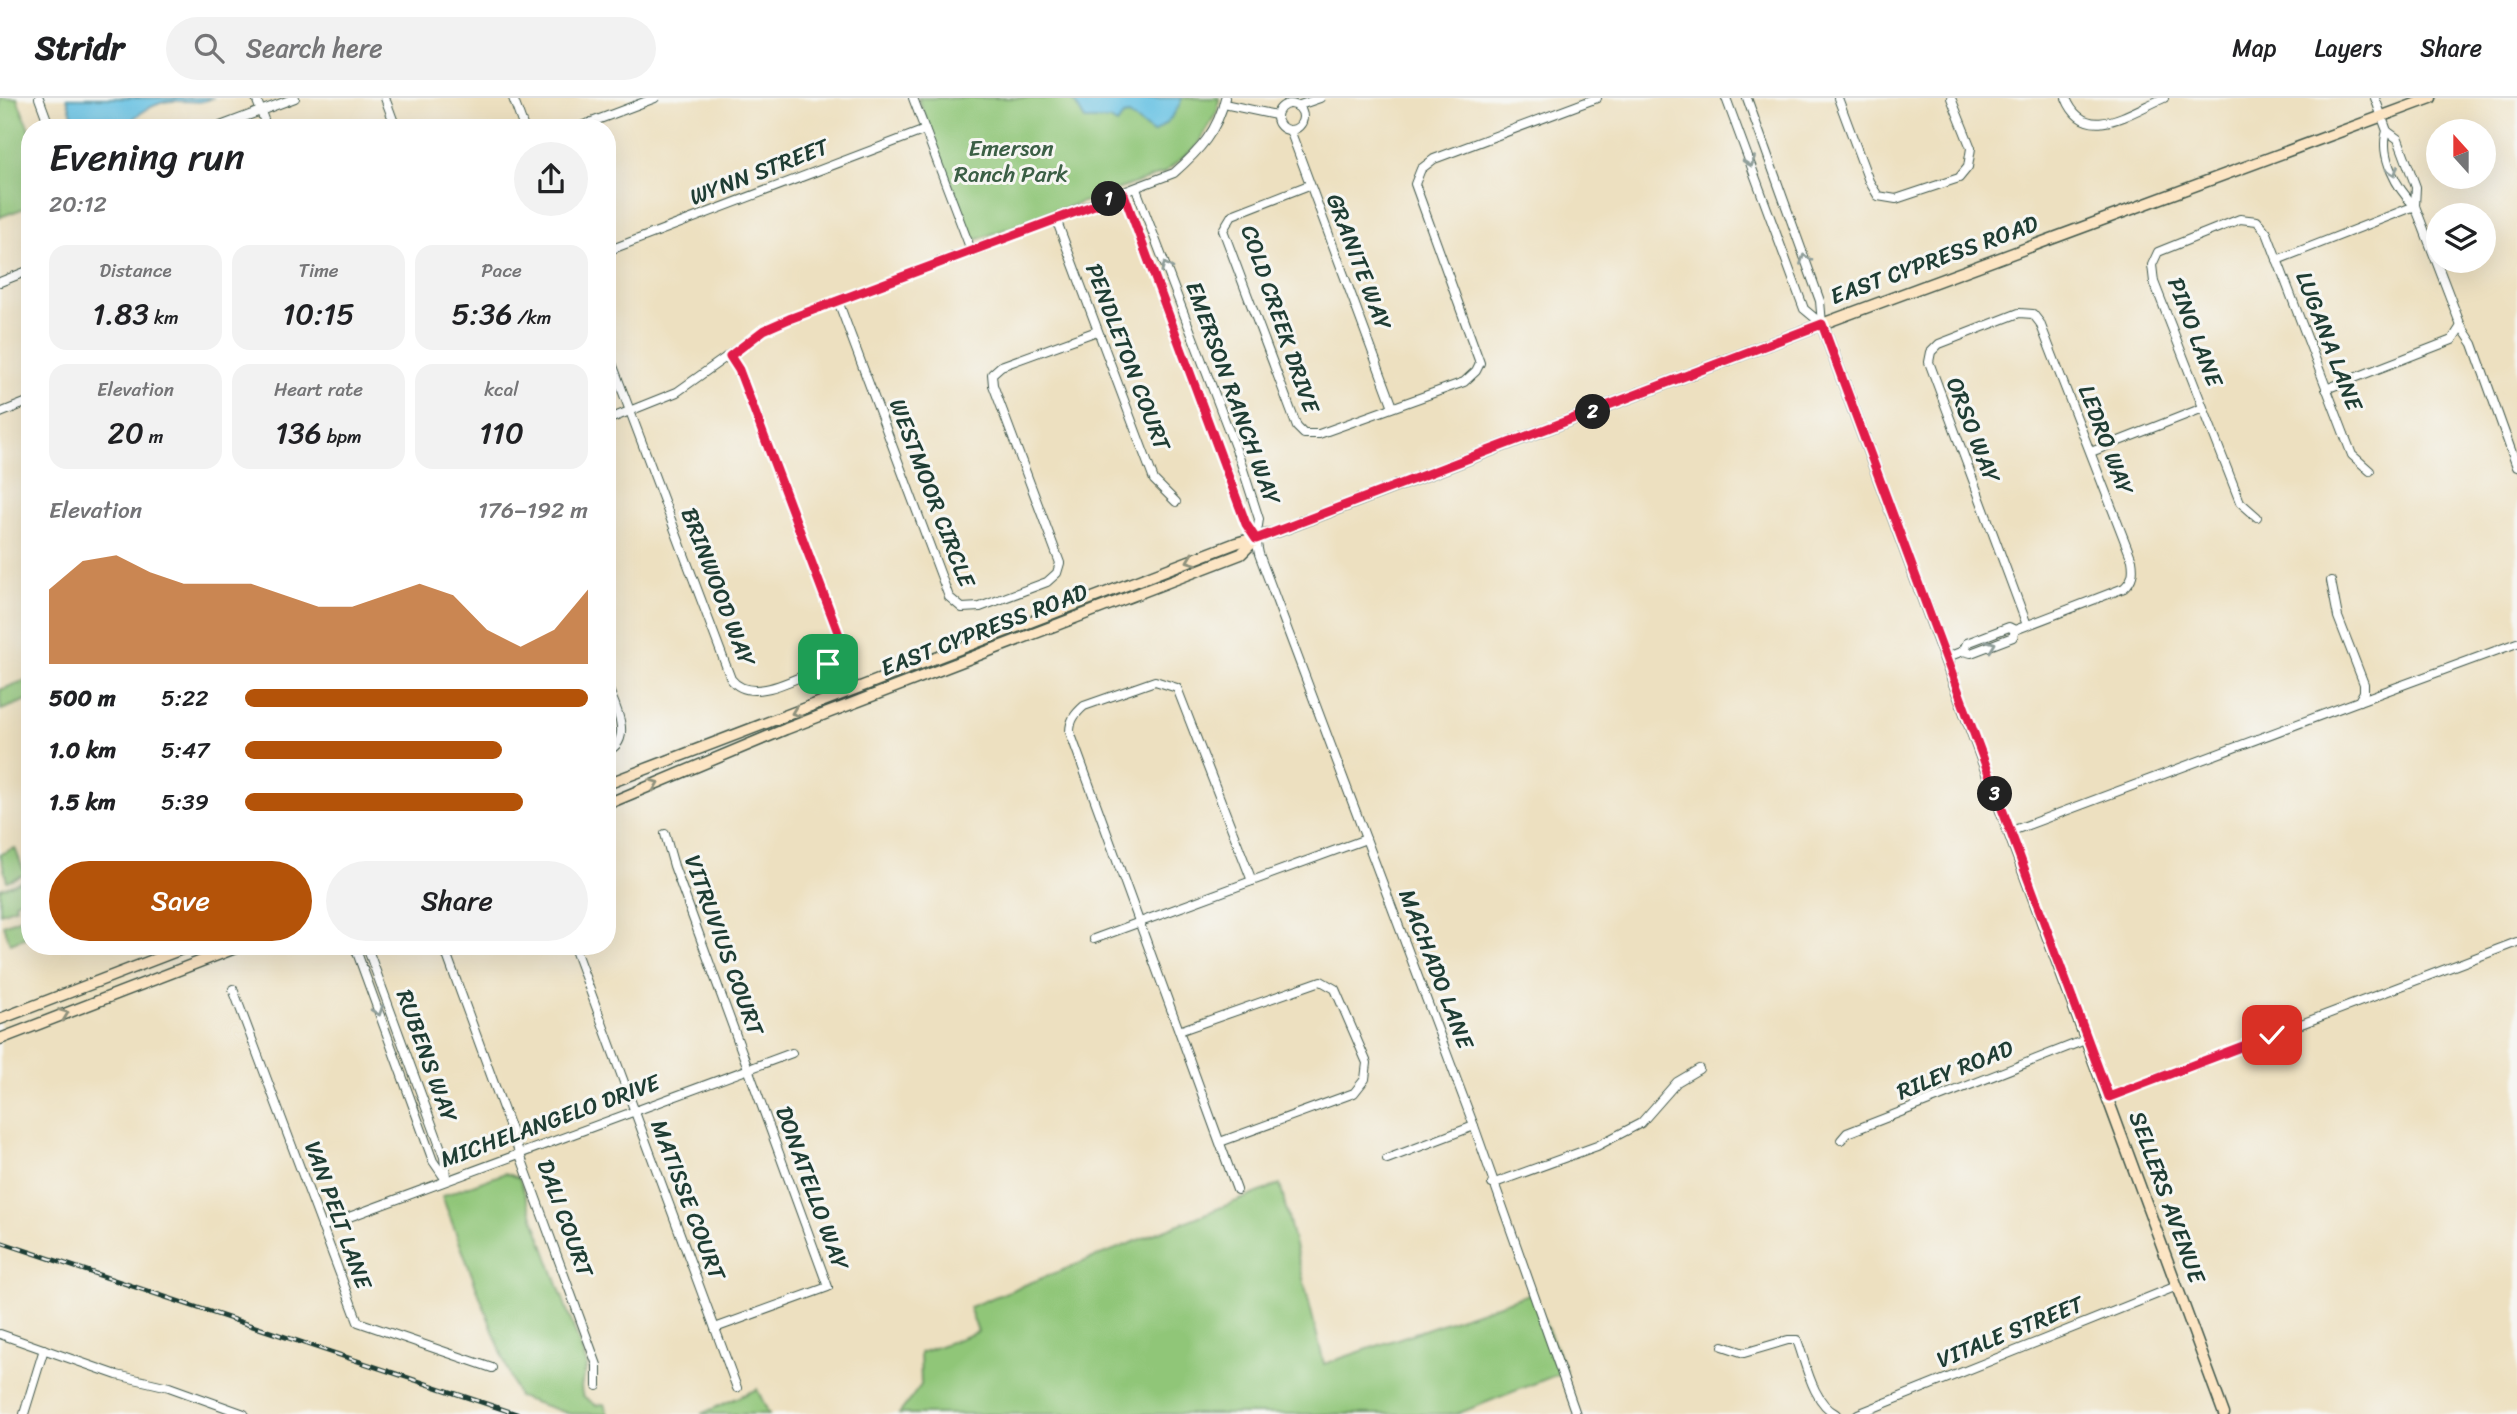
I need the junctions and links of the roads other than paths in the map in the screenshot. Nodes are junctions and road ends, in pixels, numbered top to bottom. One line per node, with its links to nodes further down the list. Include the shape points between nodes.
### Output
1 (39, 98): 23 (street)
2 (256, 98): 20 (street)
3 (295, 98): 20 (street)
4 (385, 98): 26 (street)
5 (513, 98): 27 (street)
6 (655, 98): 28 (street)
7 (913, 98): 29 (street)
8 (1320, 98): 19 (street)
9 (1597, 98): 52 (street, via 1434,159 1417,176 1415,184 1479,356 1476,371 1464,382)
10 (1726, 98): 45 (street, SELLERS AVENUE, one-way to 45, via 1804,309)
11 (1747, 98): 45 (street, SELLERS AVENUE, one-way to 11, via 1820,301)
12 (1838, 98): 13 (street, via 1868,181 1878,197 1896,199 1959,178 1968,167 1970,148)
13 (1951, 98)
14 (2066, 98): 15 (street, via 2076,117 2098,125)
15 (2164, 98)
16 (2375, 98): 22 (street)
17 (2431, 98): 22 (street, EAST CYPRESS ROAD)
18 (1224, 101): 21 (street); 33 (street, via 1220,120 1198,152 1174,173)
19 (1297, 106): 21 (street, via 1284,105); 30 (street, via 1303,121)
20 (261, 111): 24 (street); 25 (street)
21 (1276, 115): 30 (street, via 1281,127)
22 (2382, 117): 31 (street); 45 (street, EAST CYPRESS ROAD)
23 (47, 119)
24 (239, 119)
25 (264, 119)
26 (393, 119)
27 (521, 119)
28 (600, 119)
29 (925, 130): 38 (street, WYNN STREET); 39 (street)
30 (1290, 130): 32 (street, GRANITE WAY)
31 (2387, 131): 35 (street, via 2398,138 2416,187); 35 (street, one-way to 35, via 2383,144 2400,192)
32 (1309, 185): 52 (street, GRANITE WAY); 52 (street, COLD CREEK DRIVE, via 1232,215 1223,230 1297,426 1304,434 1319,434)
33 (1136, 188): 34 (street); 62 (street, EMERSON RANCH WAY, one-way to 33, via 1259,519 1240,460)
34 (1124, 194): 36 (street); 62 (street, EMERSON RANCH WAY, via 1246,524)
35 (2415, 206): 40 (street); 46 (street)
36 (1056, 219): 39 (street); 47 (street, PENDLETON COURT)
37 (2257, 221): 40 (street, LUGANA LANE); 53 (street, PINO LANE, via 2240,219 2158,252 2151,265)
38 (616, 248)
39 (971, 250): 43 (street)
40 (2277, 260): 50 (street, LUGANA LANE)
41 (21, 274): 42 (street)
42 (0, 282)
43 (838, 300): 47 (street, WESTMOOR CIRCLE, via 949,597 971,610 1047,582 1060,563 992,374 1001,366); 48 (street, via 764,330)
44 (2033, 314): 57 (street, LEDRO WAY); 64 (street, ORSO WAY, via 2020,313 1939,344 1929,362)
45 (1822, 324): 62 (street, EAST CYPRESS ROAD); 66 (street, SELLERS AVENUE)
46 (2460, 326): 50 (street, via 2452,340); 58 (street, via 2473,344)
47 (1097, 331): 60 (street, PENDLETON COURT, via 1154,480)
48 (730, 356): 55 (street, via 677,391); 55 (street, BRINWOOD WAY, via 839,635 839,652 828,664 761,690 737,686)
49 (616, 373): 55 (street)
50 (2326, 389): 59 (street, LUGANA LANE, via 2352,455)
51 (21, 404): 54 (street)
52 (1393, 407)
53 (2203, 408): 57 (street); 61 (street, PINO LANE, via 2240,502)
54 (0, 412)
55 (631, 412): 56 (street)
56 (616, 417)
57 (2091, 452): 64 (street, LEDRO WAY, via 2132,560 2130,582)
58 (2517, 467)
59 (2370, 471)
60 (1176, 502)
61 (2257, 517)
62 (1256, 539): 70 (street, EAST CYPRESS ROAD, one-way to 70, via 1236,542); 71 (street, EAST CYPRESS ROAD, one-way to 62, via 786,729 1241,554); 74 (street, MACHADO LANE)
63 (2331, 581): 67 (street, via 2338,617 2364,684)
64 (2026, 625): 66 (street, via 1971,653)
65 (2517, 643): 67 (street)
66 (1945, 658): 72 (street, SELLERS AVENUE)
67 (2359, 701): 72 (street)
68 (616, 710): 69 (street, via 622,727)
69 (616, 743)
70 (616, 781)
71 (616, 800)
72 (2009, 832): 89 (street, SELLERS AVENUE)
73 (665, 834): 91 (street, VITRUVIUS COURT)
74 (1366, 839): 75 (street); 95 (street, MACHADO LANE)
75 (1252, 881): 76 (street); 76 (street, via 1177,688 1155,681 1084,706 1070,722 1070,733)
76 (1139, 923): 77 (street); 87 (street)
77 (1094, 939)
78 (2517, 942): 93 (street)
79 (166, 955): 86 (street)
80 (217, 955): 88 (street, one-way to 80)
81 (358, 955): 100 (street, RUBENS WAY, one-way to 100, via 433,1161)
82 (370, 955): 100 (street, RUBENS WAY, via 444,1157)
83 (447, 955): 98 (street, DALI COURT)
84 (577, 955): 94 (street, MATISSE COURT)
85 (233, 989): 103 (street, VAN PELT LANE)
86 (0, 1019)
87 (1179, 1031): 97 (street); 97 (street, via 1321,981 1335,989 1367,1063 1365,1079 1354,1093)
88 (0, 1039)
89 (2085, 1040): 93 (street, SELLERS AVENUE); 96 (street, RILEY ROAD, via 1847,1133)
90 (792, 1053): 91 (street, MICHELANGELO DRIVE)
91 (748, 1069): 94 (street, MICHELANGELO DRIVE); 105 (street, DONATELLO WAY, via 828,1287)
92 (1699, 1069): 101 (street, via 1677,1082 1641,1124 1597,1146)
93 (2109, 1097): 104 (street, SELLERS AVENUE)
94 (634, 1110): 98 (street, MICHELANGELO DRIVE); 105 (street, MATISSE COURT)
95 (1474, 1126): 99 (street); 101 (street, MACHADO LANE)
96 (1841, 1140)
97 (1220, 1142): 102 (street)
98 (521, 1152): 100 (street, MICHELANGELO DRIVE); 110 (street, DALI COURT, via 597,1365)
99 (1387, 1159)
100 (446, 1180): 103 (street, MICHELANGELO DRIVE)
101 (1493, 1184): 114 (street, MACHADO LANE)
102 (1237, 1190)
103 (323, 1227): 109 (street, VAN PELT LANE, via 358,1322)
104 (2177, 1286): 116 (street, VITALE STREET); 117 (street, SELLERS AVENUE)
105 (715, 1328): 111 (street, MATISSE COURT)
106 (0, 1334): 108 (street)
107 (1723, 1346): 115 (street, via 1744,1353 1797,1340 1818,1395)
108 (44, 1349): 112 (street); 113 (street)
109 (492, 1368)
110 (597, 1386)
111 (737, 1388)
112 (24, 1414)
113 (244, 1414)
114 (1576, 1414)
115 (1836, 1414)
116 (1858, 1414)
117 (2224, 1414)

